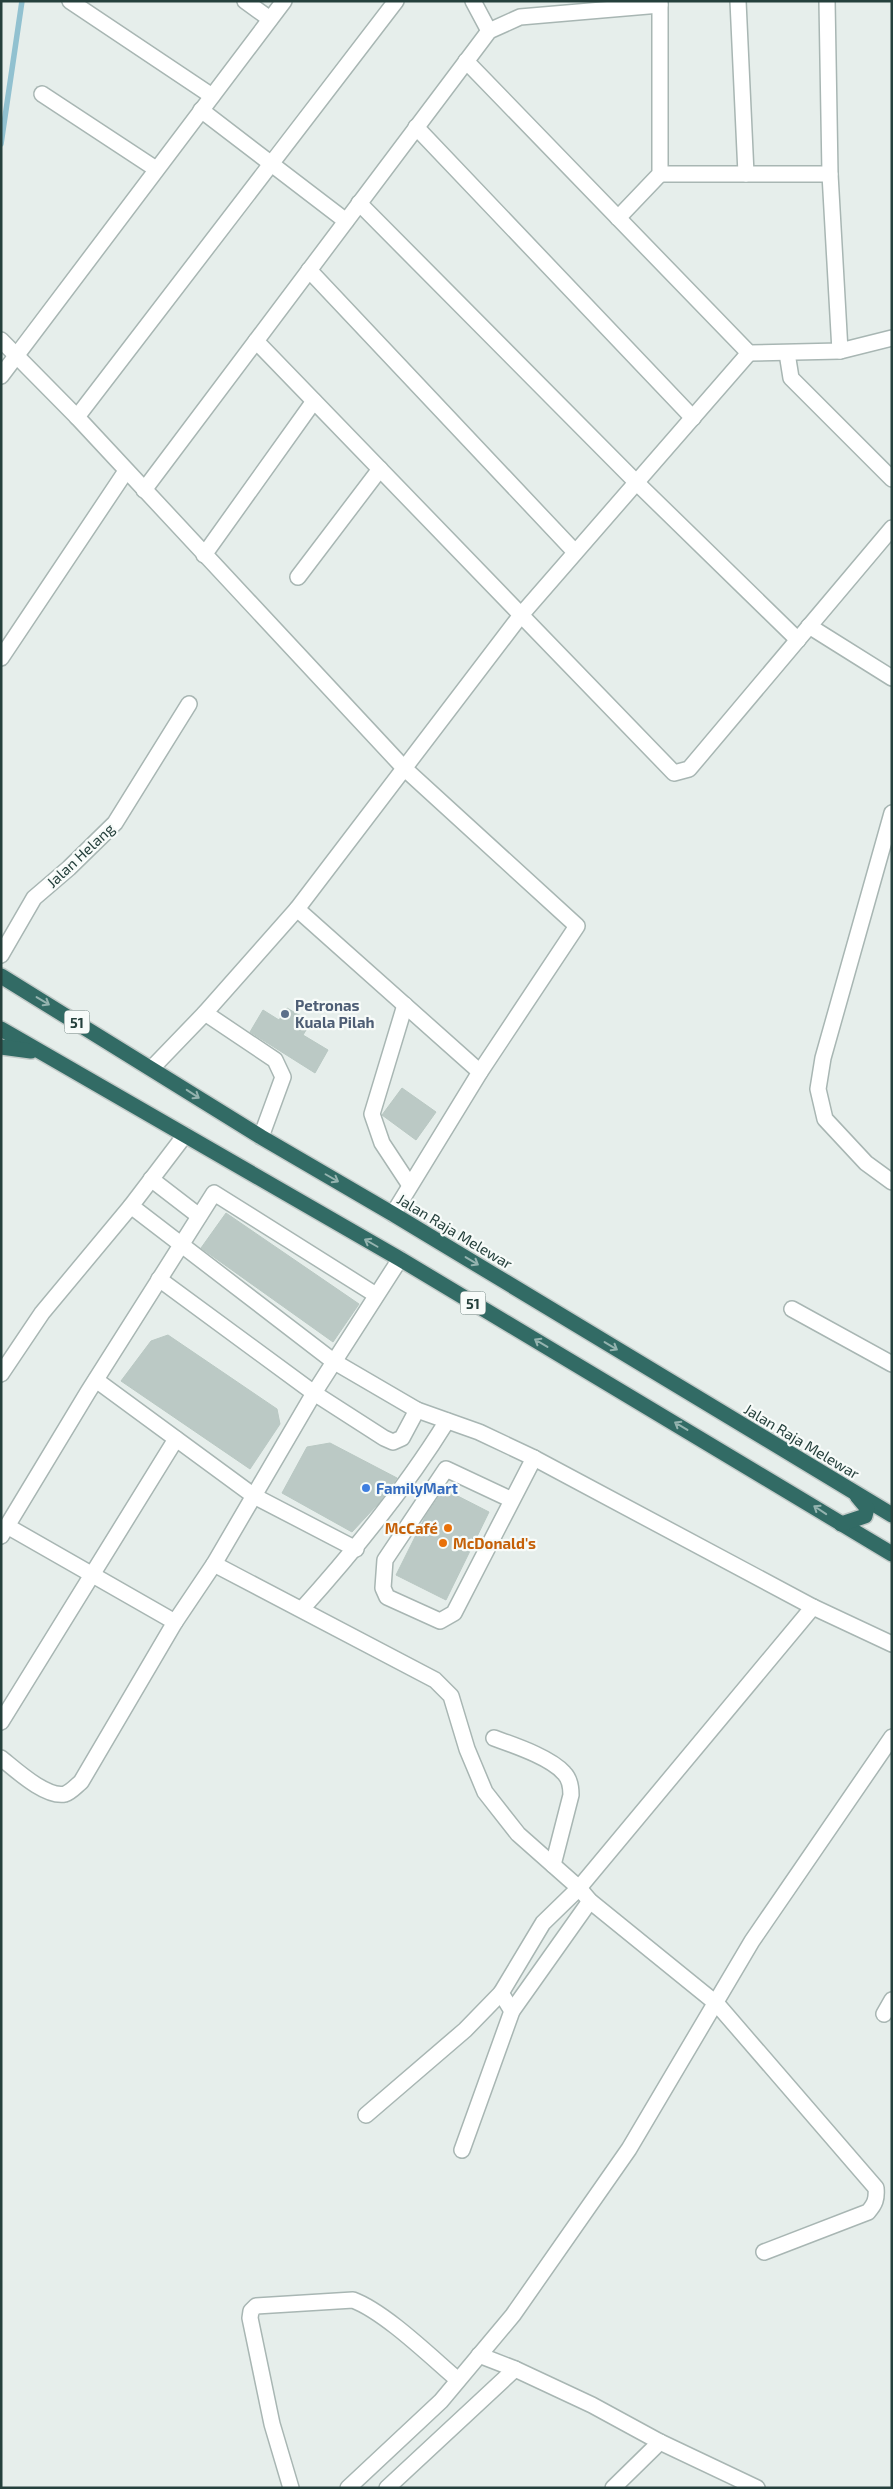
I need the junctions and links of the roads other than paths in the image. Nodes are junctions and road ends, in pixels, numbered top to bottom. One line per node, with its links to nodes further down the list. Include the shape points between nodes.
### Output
1 (70, 1): 13 (street)
2 (244, 1): 9 (street)
3 (284, 1): 9 (street)
4 (396, 1): 16 (street)
5 (473, 1): 10 (street)
6 (738, 1): 19 (street)
7 (827, 1): 20 (street)
8 (660, 3): 10 (street, via 520,17); 18 (street)
9 (270, 19): 13 (street)
10 (489, 31): 11 (street)
11 (466, 61): 15 (street); 22 (street)
12 (42, 94): 17 (street)
13 (212, 96): 14 (street)
14 (201, 110): 16 (street); 17 (street)
15 (416, 127): 21 (street); 35 (street)
16 (272, 162): 23 (street); 34 (street)
17 (156, 170): 31 (street)
18 (660, 174): 19 (street); 22 (street)
19 (746, 174): 20 (street)
20 (830, 174): 28 (street)
21 (359, 203): 23 (street); 39 (street)
22 (618, 218): 29 (street)
23 (346, 221): 24 (street)
24 (309, 270): 27 (street); 42 (street)
25 (892, 338): 28 (street)
26 (1, 340): 31 (street)
27 (256, 341): 33 (street); 40 (street)
28 (840, 351): 30 (street)
29 (749, 353): 30 (street); 35 (street)
30 (787, 353): 38 (street, via 791,378)
31 (15, 355): 32 (street); 34 (street)
32 (1, 376)
33 (314, 401): 36 (street); 43 (street)
34 (77, 417): 37 (street)
35 (693, 418): 39 (street)
36 (380, 469): 44 (street); 45 (street)
37 (126, 471): 40 (street); 48 (street)
38 (892, 479)
39 (636, 482): 42 (street); 47 (street)
40 (144, 490): 43 (street)
41 (892, 528): 46 (street)
42 (575, 552): 45 (street)
43 (204, 555): 51 (street)
44 (298, 577)
45 (521, 615): 47 (street, via 674,773 688,769); 51 (street)
46 (809, 626): 47 (street); 49 (street)
47 (798, 640)
48 (1, 658)
49 (892, 678)
50 (189, 704): 54 (street, Jalan Helang, via 115,823 34,898)
51 (404, 768): 53 (street); 62 (street, via 577,926)
52 (892, 813): 66 (street, via 823,1058 818,1089 825,1119 866,1163)
53 (297, 909): 56 (street); 57 (street)
54 (1, 955)
55 (1, 976): 61 (highway, Jalan Raja Melewar / 51, one-way to 61)
56 (405, 1005): 62 (street); 67 (street, via 372,1114 382,1143)
57 (205, 1013): 61 (street); 64 (street, via 275,1060 283,1076)
58 (1, 1029): 60 (highway, 51)
59 (1, 1047): 60 (highway)
60 (52, 1058): 63 (highway, 51)
61 (152, 1068): 64 (highway, Jalan Raja Melewar / 51, one-way to 64)
62 (480, 1072): 67 (street)
63 (184, 1135): 65 (street); 72 (highway, 51, one-way to 63)
64 (261, 1137): 69 (highway, Jalan Raja Melewar / 51, one-way to 69)
65 (151, 1179): 68 (street); 70 (street)
66 (892, 1182)
67 (409, 1184): 69 (street)
68 (131, 1206): 71 (street); 78 (street, via 42,1314)
69 (393, 1214): 85 (highway, Jalan Raja Melewar / 51, one-way to 85)
70 (199, 1216): 71 (street); 74 (street, via 214,1193)
71 (181, 1245): 73 (street); 76 (street)
72 (400, 1259): 74 (street); 89 (highway, 51, one-way to 72)
73 (159, 1279): 79 (street); 80 (street)
74 (376, 1295): 76 (street)
75 (792, 1309): 77 (street)
76 (334, 1361): 80 (street); 81 (street)
77 (892, 1364)
78 (1, 1374)
79 (96, 1380): 83 (street); 90 (street)
80 (314, 1393): 81 (street, via 393,1442 402,1438); 86 (street)
81 (417, 1410): 82 (street)
82 (447, 1421): 84 (street); 91 (street, via 406,1485)
83 (176, 1439): 86 (street); 94 (street)
84 (534, 1458): 87 (street); 95 (street)
85 (856, 1495): 88 (highway, Jalan Raja Melewar / 51); 89 (highway, via 867,1508 865,1516)
86 (254, 1496): 91 (street); 93 (street)
87 (512, 1500): 87 (street, via 454,1613 440,1621 387,1597 383,1588 385,1560 446,1469)
88 (892, 1516)
89 (841, 1524): 92 (highway, 51)
90 (4, 1531): 94 (street)
91 (356, 1549): 96 (street)
92 (888, 1549)
93 (214, 1564): 96 (street); 97 (street)
94 (92, 1575): 97 (street); 99 (street)
95 (813, 1607): 98 (street); 104 (street)
96 (302, 1609): 103 (street, via 435,1680 446,1690 451,1696 467,1749 485,1792 518,1834)
97 (175, 1622): 102 (street, via 81,1782 67,1794 55,1794 38,1786)
98 (892, 1644)
99 (1, 1722)
100 (892, 1737): 108 (street, via 752,1941)
101 (494, 1738): 103 (street, via 545,1760 564,1772 570,1783 571,1795)
102 (1, 1758)
103 (553, 1865): 104 (street)
104 (580, 1888): 105 (street); 106 (street, via 543,1923)
105 (590, 1901): 108 (street); 109 (street)
106 (501, 1993): 109 (street); 111 (street, via 465,2030)
107 (892, 2000): 110 (street)
108 (717, 2004): 113 (street, via 876,2188 877,2197 868,2212); 114 (street, via 629,2149 513,2315)
109 (512, 2011): 112 (street)
110 (884, 2014)
111 (366, 2116)
112 (462, 2150)
113 (764, 2252)
114 (479, 2355): 115 (street); 116 (street)
115 (515, 2369): 117 (street, via 592,2404); 120 (street)
116 (458, 2380): 118 (street, via 370,2309 354,2300 256,2306 250,2318 272,2424); 119 (street, via 441,2401)
117 (660, 2442): 121 (street); 122 (street)
118 (291, 2488)
119 (348, 2488)
120 (387, 2488)
121 (613, 2488)
122 (757, 2488)

